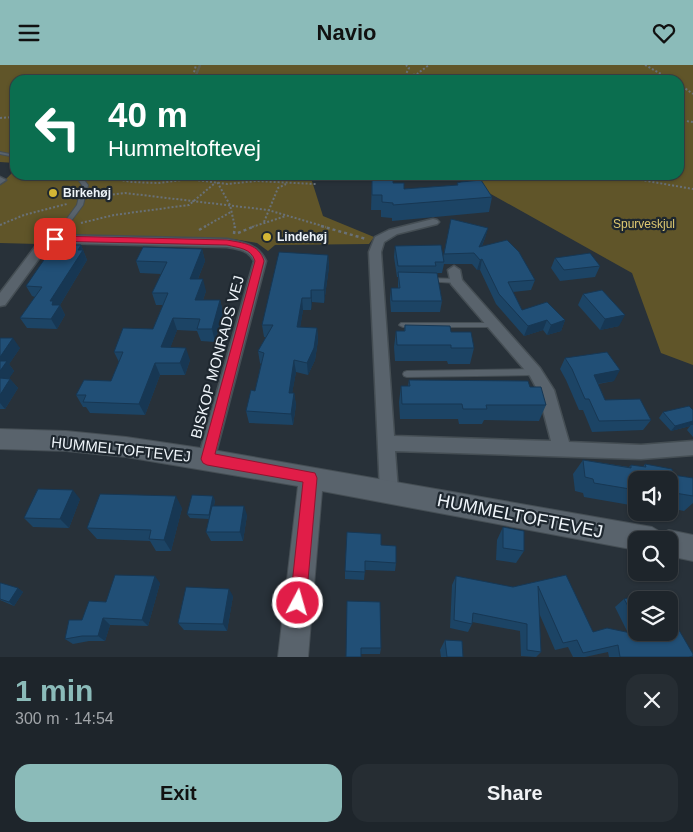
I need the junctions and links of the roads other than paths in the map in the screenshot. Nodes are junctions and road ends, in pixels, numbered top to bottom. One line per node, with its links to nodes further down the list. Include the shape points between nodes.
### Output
1 (81, 180): 3 (lane, via 85,185 82,200)
2 (433, 222): 12 (street, via 393,232 378,242 375,252)
3 (59, 234): 6 (street, via 42,246); 15 (street, BISKOP MONRADS VEJ, via 227,243 249,247 257,254 260,261)
4 (455, 275): 5 (lane); 8 (street)
5 (418, 280)
6 (0, 302)
7 (403, 325): 8 (lane)
8 (492, 325): 9 (street)
9 (534, 373): 10 (lane); 14 (street, via 546,390)
10 (407, 374)
11 (0, 439): 15 (street, HUMMELTOFTEVEJ, via 109,445)
12 (386, 443): 14 (street); 17 (street)
13 (693, 448): 14 (street, via 641,452)
14 (562, 449)
15 (207, 459): 16 (street, HUMMELTOFTEVEJ)
16 (310, 478): 17 (street, HUMMELTOFTEVEJ); 21 (street)
17 (389, 491): 18 (street, HUMMELTOFTEVEJ)
18 (628, 536)
19 (678, 545): 20 (street)
20 (693, 548)
21 (292, 657)

